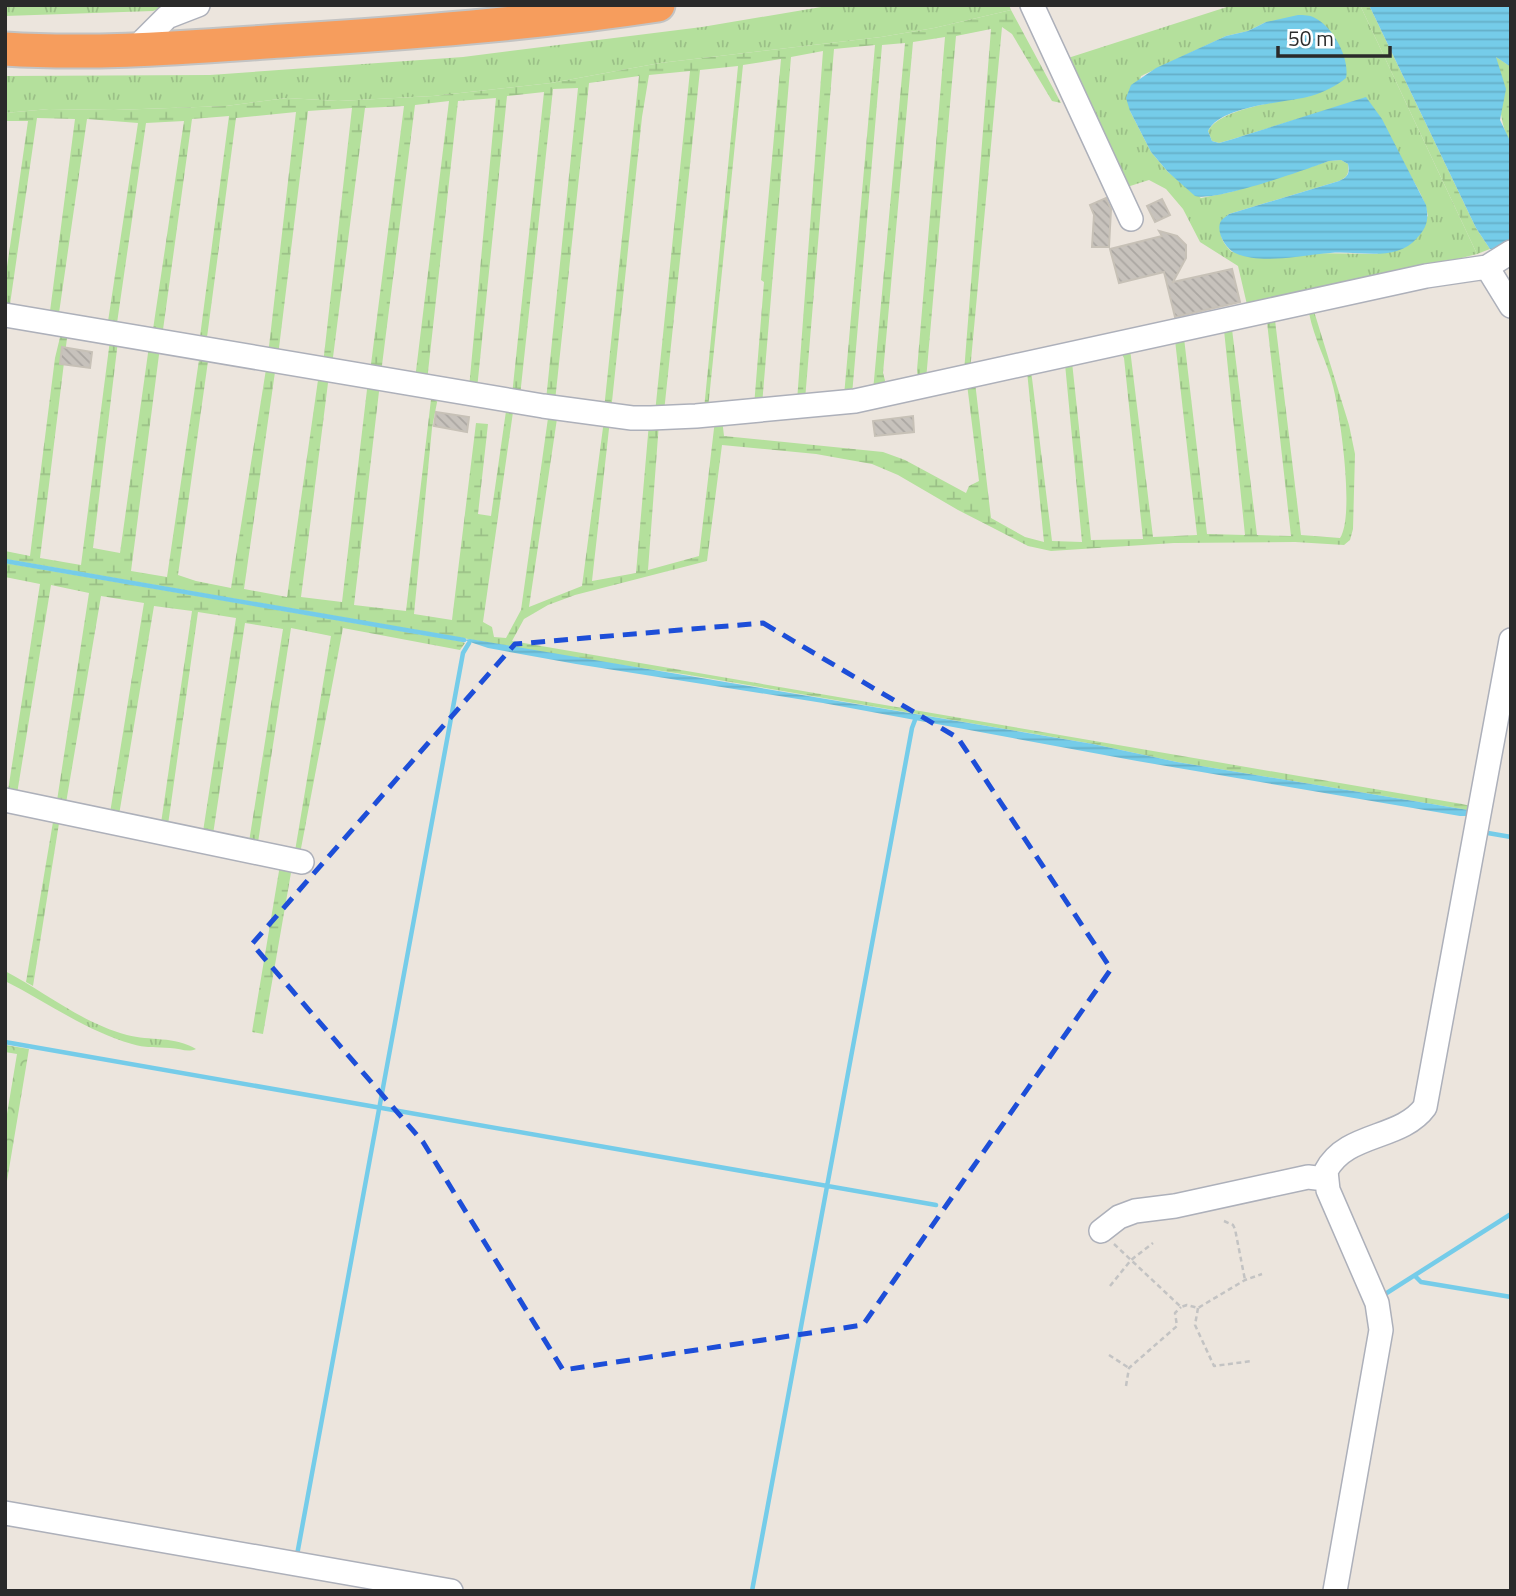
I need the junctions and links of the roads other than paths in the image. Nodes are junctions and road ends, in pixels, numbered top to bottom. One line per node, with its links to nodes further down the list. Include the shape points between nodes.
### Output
1 (198, 5): 6 (street, via 167,17)
2 (657, 5): 4 (highway, via 571,18)
3 (1032, 5): 7 (street)
4 (495, 15): 6 (highway, via 345,37)
5 (5, 49): 6 (highway)
6 (135, 49)
7 (1131, 219)
8 (1511, 252): 9 (street)
9 (1487, 267): 10 (street); 11 (street, via 1426,276 874,398 651,418 543,406)
10 (1511, 306)
11 (5, 315)
12 (1511, 640): 15 (street, via 1425,1107 1410,1121 1342,1151 1330,1163)
13 (5, 800): 14 (street)
14 (302, 862)
15 (1325, 1179): 16 (street, via 1308,1177 1135,1211); 19 (street, via 1377,1303 1381,1330)
16 (1101, 1231)
17 (5, 1513): 18 (street)
18 (451, 1591)
19 (1335, 1591)

